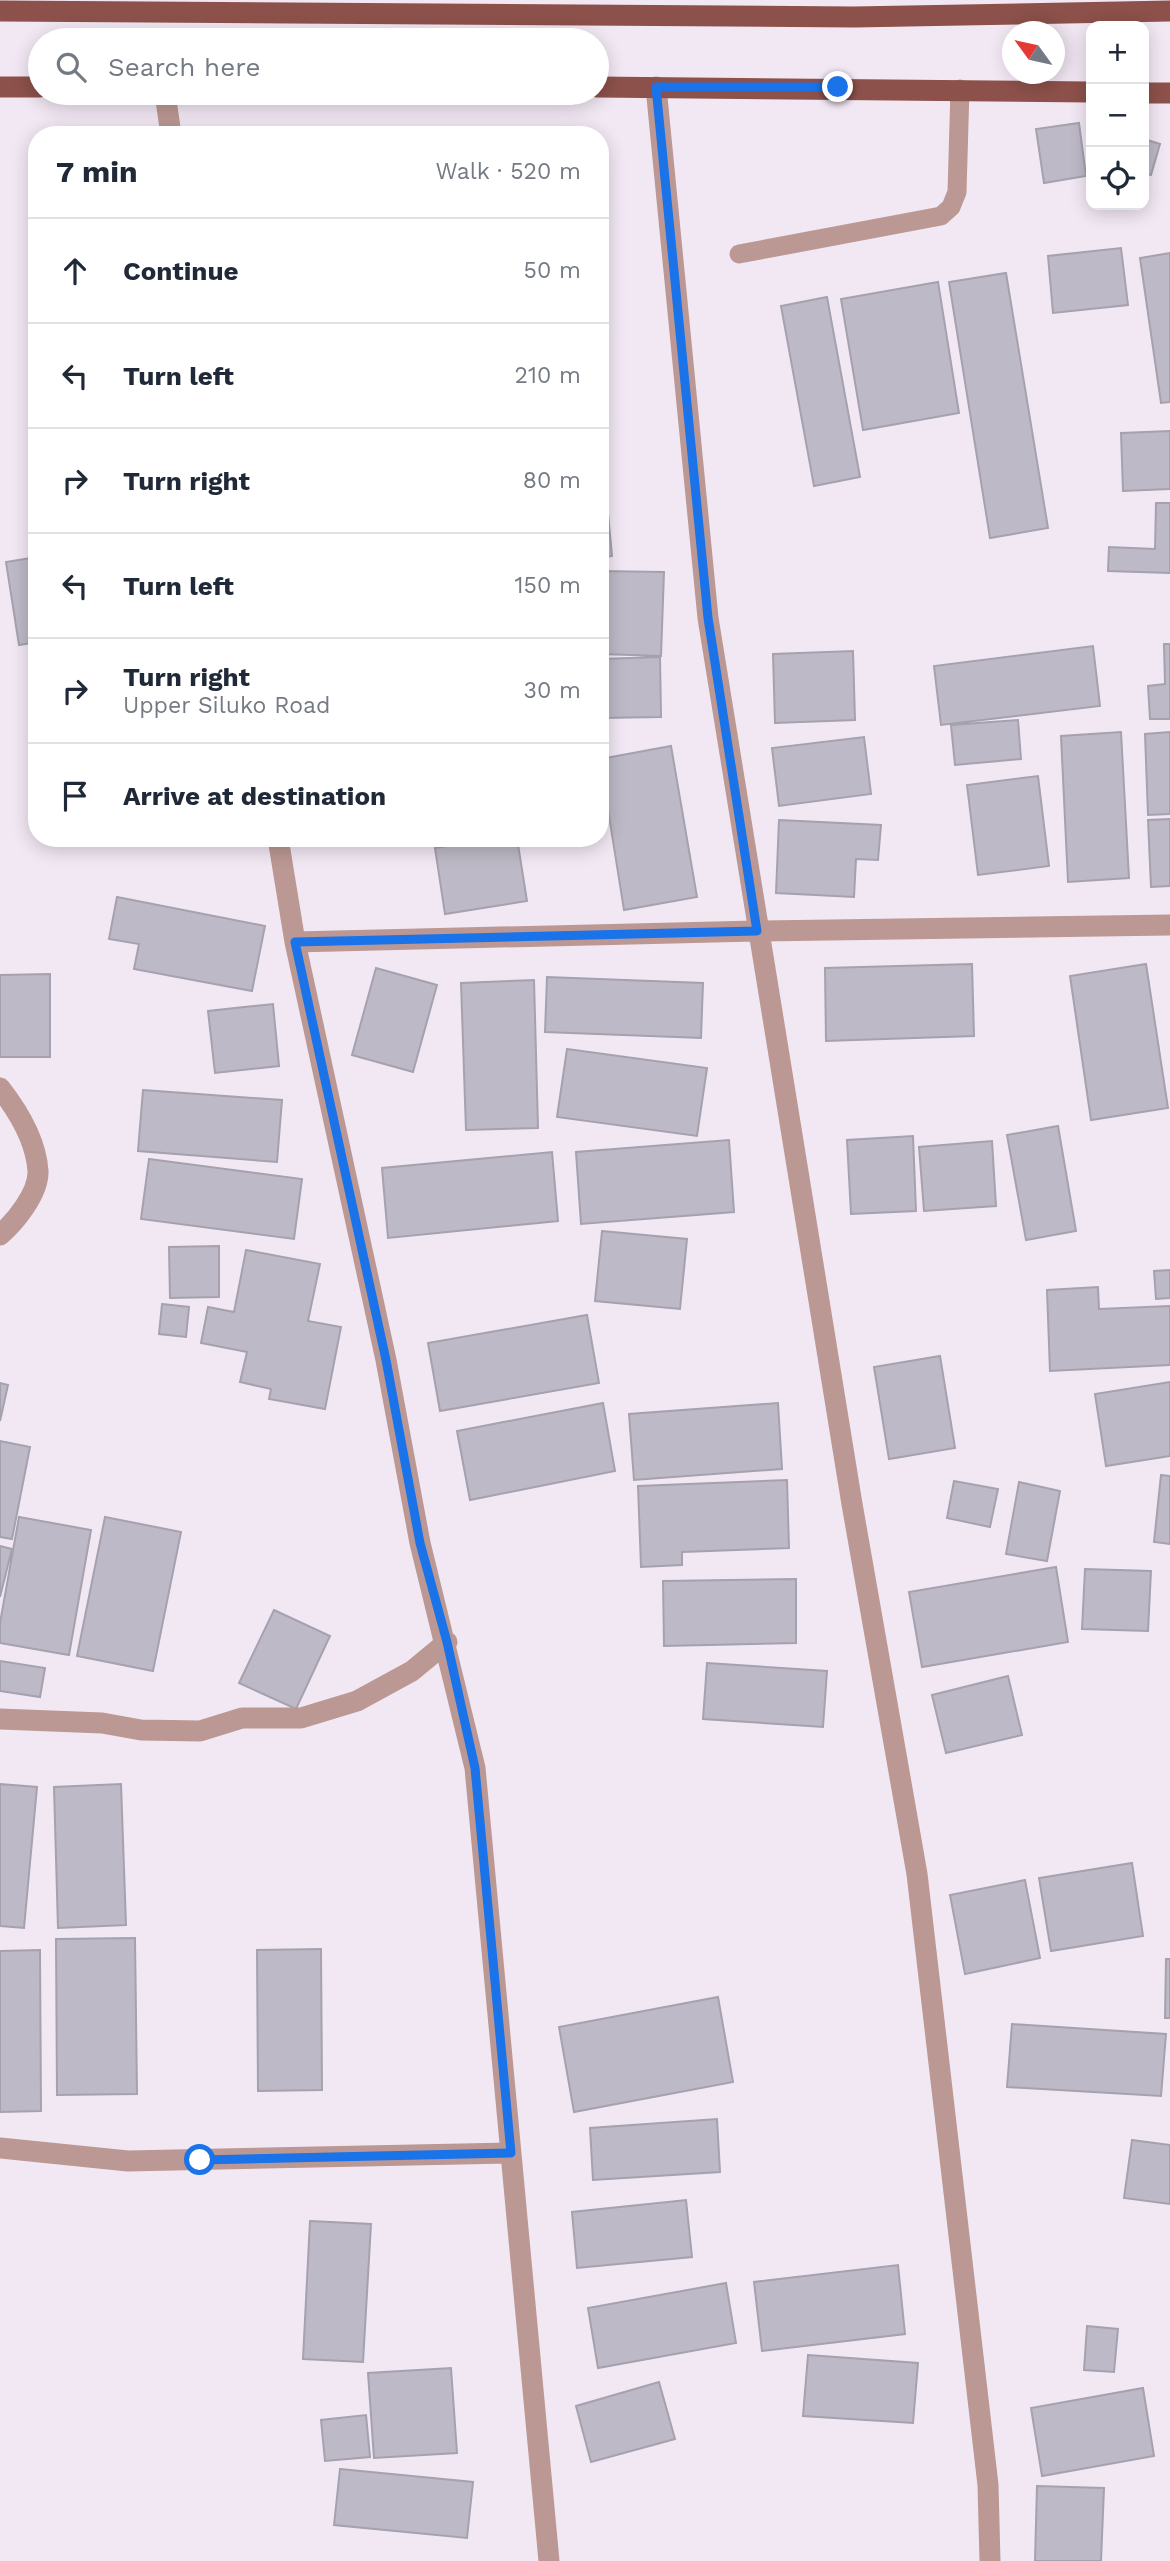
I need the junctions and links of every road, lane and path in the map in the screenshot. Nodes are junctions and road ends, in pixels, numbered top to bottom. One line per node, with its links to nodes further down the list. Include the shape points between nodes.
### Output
1 (74, 6): 2 (main road); 4 (main road)
2 (461, 7): 3 (main road)
3 (854, 8): 5 (main road)
4 (0, 11)
5 (1170, 11)
6 (0, 87): 7 (main road)
7 (28, 87)
8 (609, 87): 9 (main road)
9 (656, 87): 10 (main road); 19 (street, via 708,618)
10 (960, 89): 11 (main road); 16 (lane, via 957,192 941,216)
11 (1086, 92)
12 (1149, 93): 13 (main road)
13 (1170, 93)
14 (167, 105): 15 (street)
15 (170, 126)
16 (738, 254)
17 (279, 847): 20 (street)
18 (1170, 925): 19 (street)
19 (757, 931): 20 (street); 28 (street, via 917,1874 988,2485)
20 (295, 942): 23 (street, via 386,1360 420,1543)
21 (0, 1088): 22 (street, via 22,1116 39,1173 21,1216)
22 (0, 1235)
23 (447, 1642): 24 (street, via 412,1671 357,1701 301,1718 242,1718 200,1731); 26 (street, via 475,1768)
24 (0, 1719)
25 (0, 2148): 26 (street, via 128,2161)
26 (511, 2153): 27 (street)
27 (549, 2561)
28 (990, 2561)

